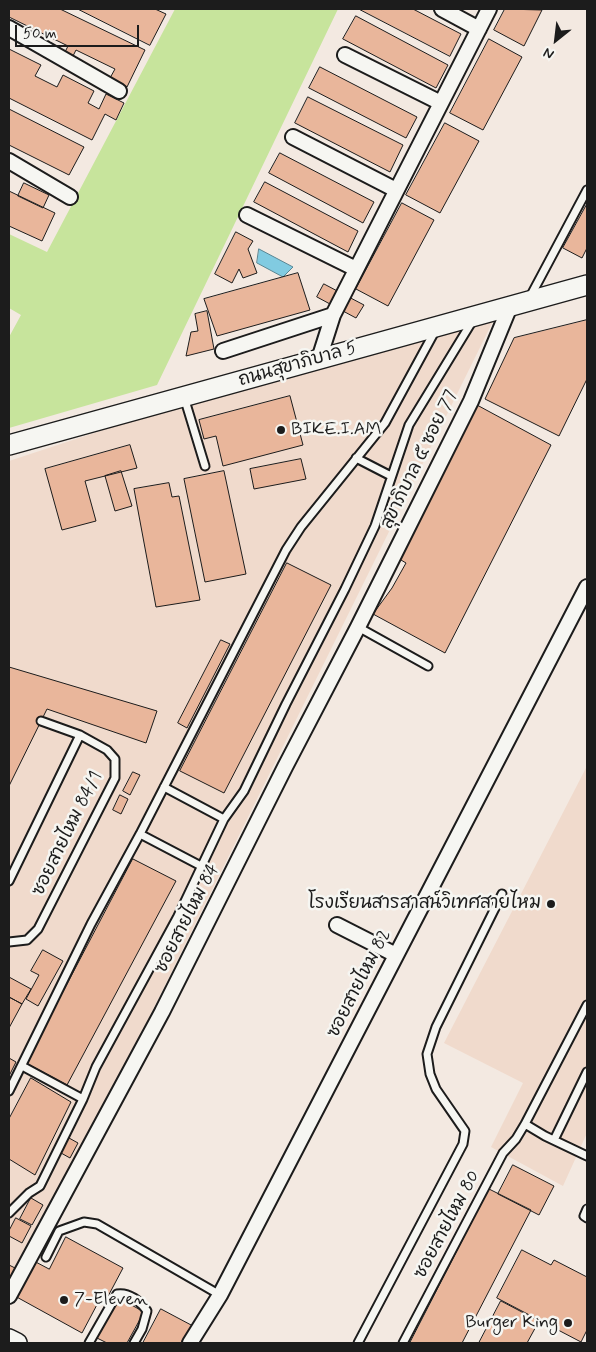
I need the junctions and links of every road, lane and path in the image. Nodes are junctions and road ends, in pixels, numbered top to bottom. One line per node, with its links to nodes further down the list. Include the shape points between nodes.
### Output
1 (442, 9): 4 (street)
2 (489, 9): 4 (street)
3 (9, 28): 6 (street)
4 (479, 29): 7 (street)
5 (345, 55): 7 (street)
6 (119, 91)
7 (441, 103): 10 (street)
8 (293, 137): 10 (street)
9 (9, 161): 12 (street)
10 (396, 190): 14 (street)
11 (587, 190): 16 (lane)
12 (70, 197)
13 (247, 215): 14 (street)
14 (356, 269): 17 (street)
15 (587, 285): 16 (main road, ถนนสุขาภิบาล 5)
16 (519, 304): 18 (main road, ถนนสุขาภิบาล 5); 28 (street, สุขาภิบาล ๕ ซอย 77)
17 (333, 315): 20 (street); 21 (street)
18 (476, 316): 19 (main road, ถนนสุขาภิบาล 5); 26 (lane, via 409,425)
19 (437, 326): 21 (main road, ถนนสุขาภิบาล 5); 24 (lane, via 385,423)
20 (223, 351)
21 (319, 359): 22 (main road, ถนนสุขาภิบาล 5)
22 (184, 397): 23 (main road, ถนนสุขาภิบาล 5); 25 (lane)
23 (9, 445)
24 (356, 458): 26 (lane); 32 (lane, via 286,550)
25 (205, 466)
26 (391, 476): 33 (lane, via 375,526 345,589 244,791)
27 (587, 587): 40 (street, ซอยสายไหม 82)
28 (358, 627): 29 (lane); 54 (street, ซอยสายไหม 84, via 162,1012)
29 (428, 666)
30 (41, 722): 31 (lane, ซอยสายไหม 84/1)
31 (80, 735): 36 (lane, ซอยสายไหม 84/1); 39 (lane, ซอยสายไหม 84/1, via 115,758 115,778 38,929 27,940)
32 (164, 787): 33 (lane); 34 (lane)
33 (224, 819): 35 (lane)
34 (140, 834): 35 (lane); 42 (lane, via 91,924)
35 (201, 866): 45 (lane, via 177,918 96,1067)
36 (9, 881)
37 (502, 894): 60 (lane, via 436,1027 427,1054 436,1089 465,1131 463,1144)
38 (338, 925): 40 (street)
39 (9, 942)
40 (396, 955): 53 (street, ซอยสายไหม 82)
41 (587, 1005): 46 (lane, ซอยสายไหม 80)
42 (22, 1066): 44 (lane); 45 (lane)
43 (587, 1072): 47 (lane)
44 (9, 1091)
45 (83, 1099): 50 (lane, via 40,1186)
46 (524, 1124): 47 (lane); 61 (lane, ซอยสายไหม 80, via 503,1154)
47 (554, 1140): 48 (lane)
48 (587, 1156)
49 (587, 1209): 51 (lane, via 584,1216)
50 (9, 1213)
51 (587, 1218)
52 (46, 1257): 53 (lane, via 59,1231 84,1222 96,1224)
53 (220, 1295): 59 (street, ซอยสายไหม 82)
54 (9, 1296)
55 (9, 1340): 56 (main road)
56 (17, 1343)
57 (89, 1343): 58 (lane, via 116,1294 123,1293 141,1302 147,1311)
58 (134, 1343)
59 (190, 1343)
60 (358, 1343)
61 (403, 1343)

